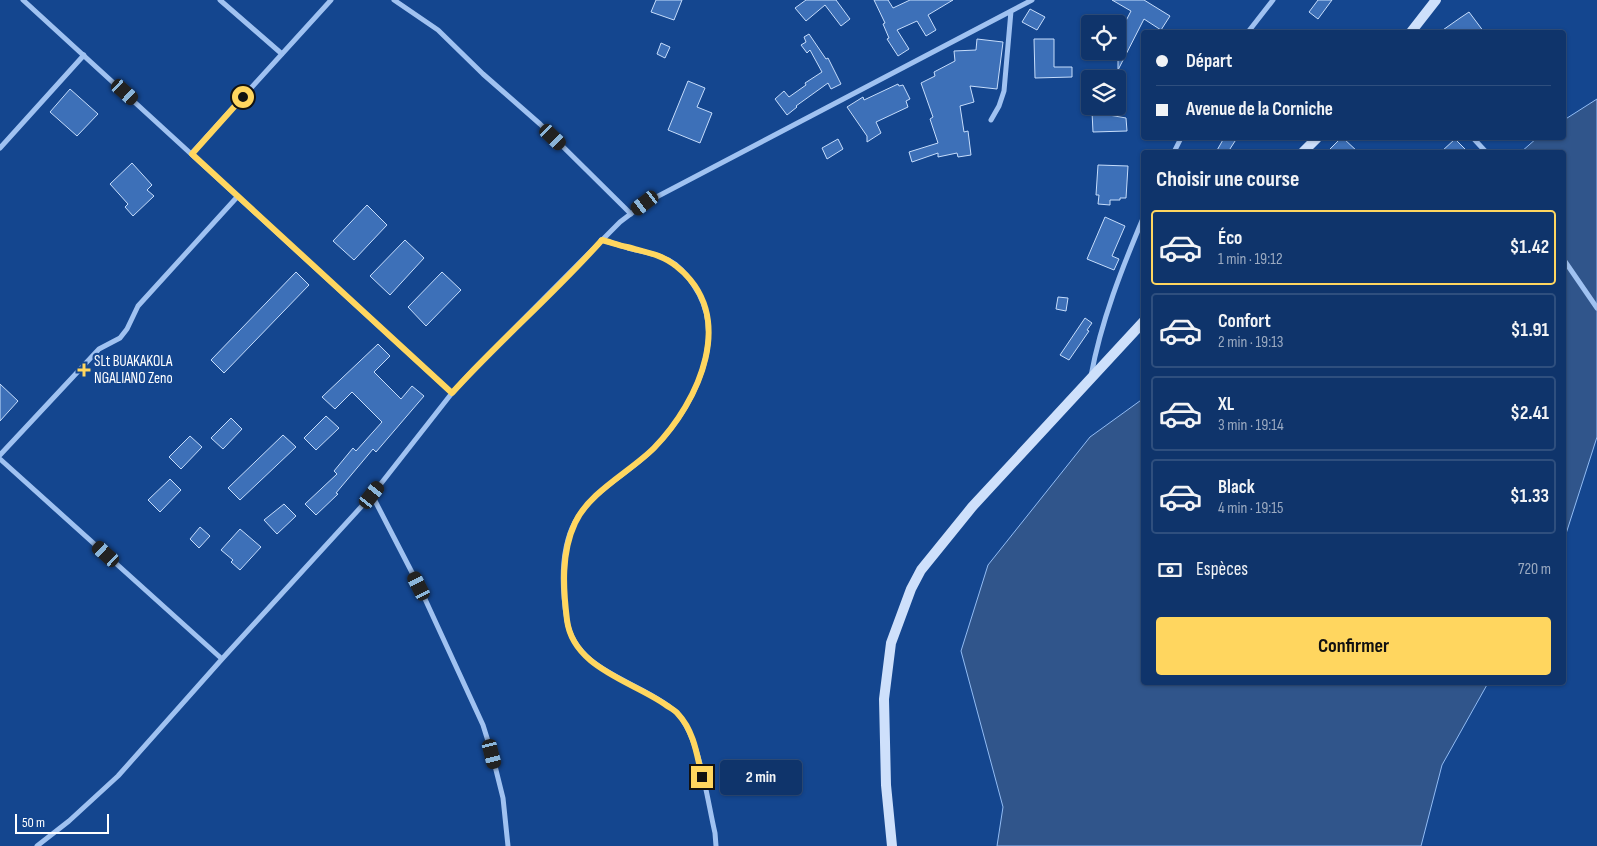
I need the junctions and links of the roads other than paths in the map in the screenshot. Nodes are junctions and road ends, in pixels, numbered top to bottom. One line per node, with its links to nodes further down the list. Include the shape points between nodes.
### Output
1 (23, 0): 12 (street)
2 (220, 0): 11 (street)
3 (330, 0): 11 (street)
4 (394, 0): 21 (street, via 438,30)
5 (1032, 0): 8 (street)
6 (1273, 0): 9 (street)
7 (1436, 0): 10 (main road)
8 (1011, 10): 13 (street, via 1004,91); 21 (street, via 645,203)
9 (1250, 30)
10 (1413, 30)
11 (282, 54): 19 (street)
12 (84, 55): 16 (street); 19 (street)
13 (991, 120)
14 (1315, 140): 17 (main road)
15 (1475, 140): 18 (street)
16 (0, 148)
17 (1305, 150)
18 (1484, 150)
19 (192, 154): 20 (street)
20 (238, 196): 28 (street); 29 (street, via 138,306 120,338 99,349)
21 (631, 214): 23 (street)
22 (1141, 224): 27 (street, via 1104,320)
23 (602, 240): 28 (street); 35 (street, via 648,252 676,265 692,282 705,306 710,332 707,354 693,394 676,424 653,449 590,501 575,521 567,542 563,579 567,622 573,641 584,655 679,714 694,739)
24 (1566, 263): 25 (street)
25 (1597, 308)
26 (1141, 324): 27 (main road)
27 (1091, 378): 36 (main road, via 972,507 921,570 911,589 891,643 884,699 886,785)
28 (452, 393): 31 (street)
29 (0, 455)
30 (0, 459): 32 (street)
31 (372, 495): 32 (street); 34 (street, via 419,586 483,725 503,798)
32 (222, 658): 33 (street, via 118,776 76,816)
33 (37, 846)
34 (508, 846)
35 (716, 846)
36 (892, 846)

